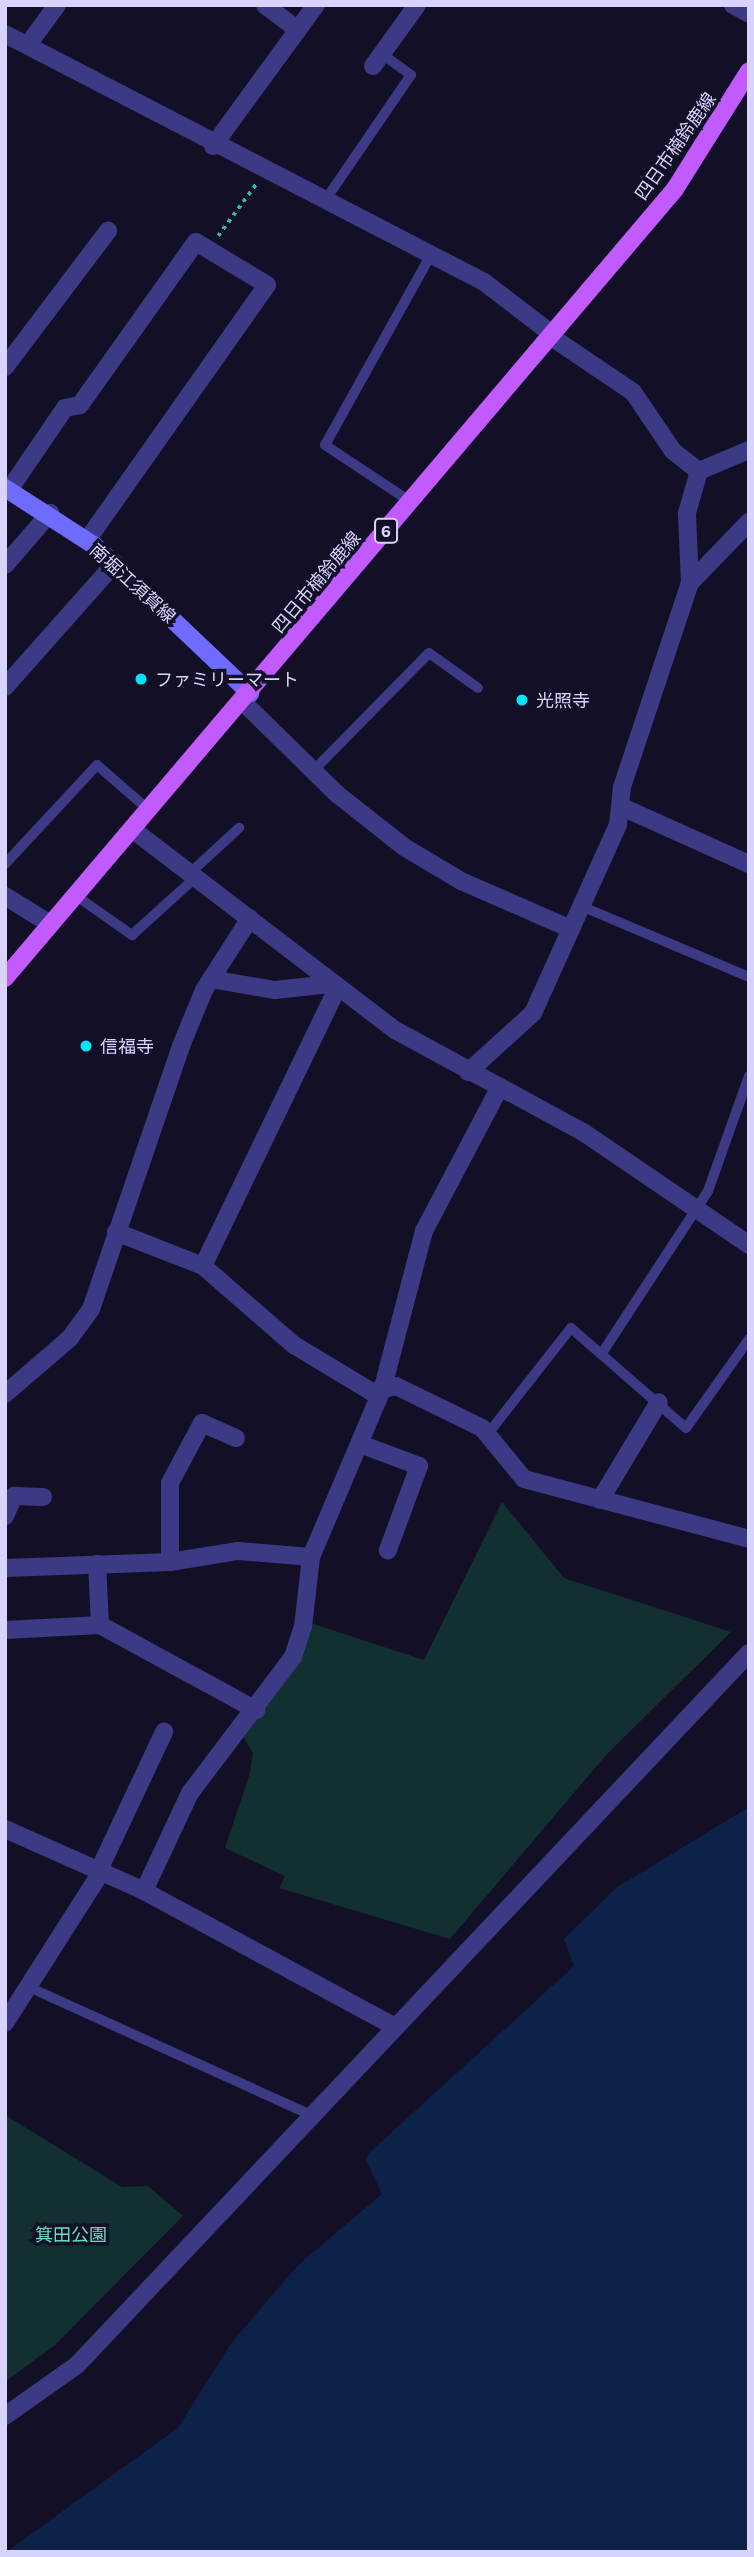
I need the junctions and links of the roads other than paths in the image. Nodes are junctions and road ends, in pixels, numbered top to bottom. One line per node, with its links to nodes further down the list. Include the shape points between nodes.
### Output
1 (57, 5): 9 (street)
2 (265, 5): 7 (street)
3 (316, 5): 7 (street)
4 (417, 5): 10 (street)
5 (733, 5): 6 (street)
6 (749, 14)
7 (298, 30): 12 (street)
8 (5, 34): 9 (street)
9 (30, 42): 12 (street)
10 (378, 60): 13 (lane, via 411,75)
11 (749, 71): 16 (main road, 四日市楠鈴鹿線 / 6, via 675,189)
12 (213, 146): 13 (street)
13 (323, 203): 15 (street)
14 (108, 231): 17 (street)
15 (429, 258): 16 (street, via 484,282); 21 (lane, via 325,445)
16 (551, 335): 19 (street, via 634,393 673,451); 21 (main road, 四日市楠鈴鹿線 / 6)
17 (5, 367)
18 (749, 450): 19 (street)
19 (699, 471): 27 (street, via 687,513)
20 (7, 489): 22 (main road, 南堀江須賀線); 24 (street, via 65,408 80,405 196,242 267,285)
21 (411, 502): 30 (main road, 四日市楠鈴鹿線 / 6)
22 (50, 513): 24 (main road, 南堀江須賀線); 26 (street)
23 (749, 522): 27 (street)
24 (87, 540): 25 (main road, 南堀江須賀線)
25 (115, 563): 28 (street); 30 (main road, 南堀江須賀線)
26 (5, 565)
27 (690, 583): 32 (street, via 622,787)
28 (5, 687)
29 (478, 688): 31 (lane, via 429,653)
30 (246, 697): 31 (street); 33 (main road, 四日市楠鈴鹿線 / 6)
31 (313, 771): 44 (street, via 364,818 441,870)
32 (622, 807): 37 (street); 41 (street)
33 (149, 810): 35 (main road, 四日市楠鈴鹿線 / 6); 36 (lane, via 97,765)
34 (239, 828): 38 (lane)
35 (132, 829): 38 (street); 39 (main road, 四日市楠鈴鹿線 / 6)
36 (5, 864)
37 (749, 864)
38 (193, 875): 39 (lane, via 132,935); 42 (street)
39 (75, 895): 43 (main road, 四日市楠鈴鹿線 / 6)
40 (5, 896): 43 (street)
41 (581, 906): 44 (street); 45 (lane)
42 (250, 918): 47 (street); 48 (street)
43 (50, 924): 46 (main road, 四日市楠鈴鹿線 / 6)
44 (571, 929): 49 (street, via 533,1013)
45 (749, 977)
46 (5, 978)
47 (211, 979): 48 (street, via 275,990); 53 (street)
48 (333, 987): 49 (street); 55 (street)
49 (468, 1072): 51 (street)
50 (749, 1076): 52 (lane)
51 (500, 1087): 52 (street, via 583,1132); 58 (street, via 424,1231)
52 (696, 1209): 54 (street); 57 (lane)
53 (116, 1232): 55 (street); 59 (street, via 91,1309 71,1338)
54 (749, 1244)
55 (203, 1266): 58 (street, via 294,1345 372,1392)
56 (749, 1339): 60 (lane, via 686,1428)
57 (604, 1350): 60 (lane); 61 (lane, via 571,1328)
58 (383, 1387): 61 (street, via 457,1413); 63 (street)
59 (5, 1394)
60 (659, 1402): 65 (street)
61 (487, 1435): 65 (street, via 524,1479)
62 (236, 1438): 70 (street, via 202,1423 170,1483)
63 (360, 1444): 68 (street, via 419,1466); 69 (street)
64 (43, 1497): 66 (street, via 14,1496)
65 (600, 1500): 67 (street)
66 (5, 1516)
67 (749, 1539)
68 (388, 1550)
69 (311, 1557): 70 (street, via 238,1551); 76 (street, via 299,1643)
70 (170, 1562): 71 (street)
71 (97, 1564): 72 (street); 73 (street)
72 (5, 1568)
73 (100, 1625): 74 (street); 76 (street)
74 (5, 1630)
75 (749, 1653): 83 (street)
76 (256, 1710): 80 (street, via 190,1793)
77 (164, 1732): 79 (street)
78 (5, 1829): 79 (street)
79 (101, 1871): 80 (street); 81 (street)
80 (144, 1891): 83 (street)
81 (31, 1988): 82 (street); 84 (lane)
82 (5, 2023)
83 (394, 2026): 84 (street)
84 (311, 2115): 85 (street, via 76,2365)
85 (5, 2416)

